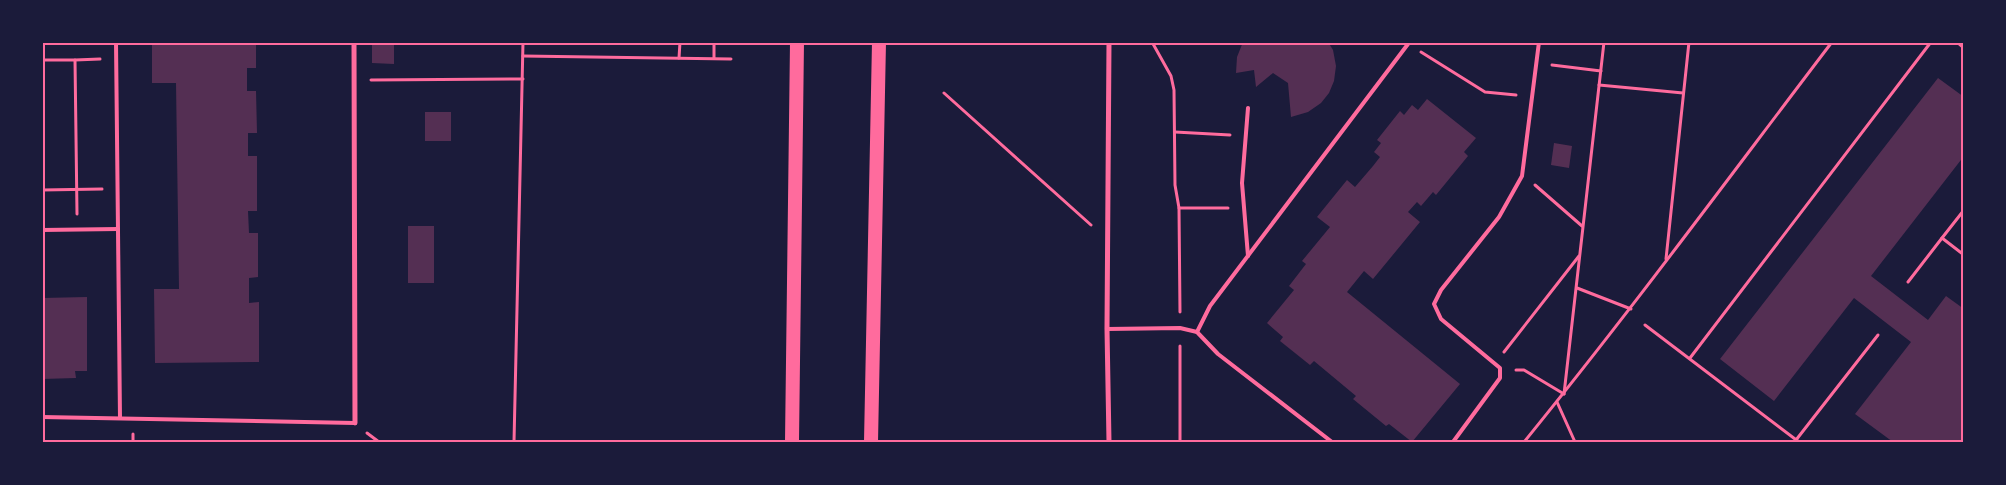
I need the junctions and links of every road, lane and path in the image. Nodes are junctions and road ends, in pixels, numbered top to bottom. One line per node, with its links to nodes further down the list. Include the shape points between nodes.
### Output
1 (116, 42): 21 (lane)
2 (354, 42): 28 (street)
3 (523, 42): 18 (path)
4 (680, 42): 19 (path)
5 (714, 42): 20 (path)
6 (796, 42): 71 (highway)
7 (879, 42): 72 (highway)
8 (1109, 42): 48 (street)
9 (1152, 42): 34 (path, via 1172,76)
10 (1539, 42): 25 (lane)
11 (1604, 42): 26 (path)
12 (1689, 42): 30 (path)
13 (1832, 42): 52 (path)
14 (1931, 42): 61 (path)
15 (1957, 42): 17 (path)
16 (1407, 43): 32 (path, via 1484,92); 50 (lane)
17 (1964, 48)
18 (523, 56): 19 (path); 27 (path)
19 (680, 58): 20 (path)
20 (714, 58): 22 (path)
21 (116, 59): 24 (path); 37 (lane)
22 (731, 59)
23 (42, 60): 24 (path)
24 (75, 60): 39 (path)
25 (1536, 63): 26 (path); 32 (lane)
26 (1601, 71): 29 (path)
27 (523, 79): 28 (path); 70 (path)
28 (354, 80): 68 (street)
29 (1599, 85): 30 (path); 43 (path)
30 (1684, 93): 52 (path)
31 (944, 94): 48 (path)
32 (1531, 97): 36 (lane)
33 (1248, 108): 35 (lane)
34 (1175, 132): 35 (path); 41 (path, via 1175,185)
35 (1246, 136): 40 (lane, via 1242,183)
36 (1522, 176): 43 (path); 62 (lane, via 1499,217 1441,290 1434,304 1441,319)
37 (118, 189): 39 (path); 44 (lane)
38 (42, 190): 39 (path)
39 (77, 190): 46 (path)
40 (1244, 207): 41 (path); 50 (lane)
41 (1179, 208): 57 (path)
42 (1964, 210): 47 (path)
43 (1582, 226): 51 (path)
44 (118, 229): 46 (lane); 67 (lane)
45 (42, 230): 46 (lane)
46 (78, 230)
47 (1942, 238): 49 (path); 53 (path)
48 (1108, 240): 58 (street)
49 (1964, 255)
50 (1248, 256): 59 (lane, via 1210,306)
51 (1580, 256): 54 (path); 62 (path)
52 (1666, 260): 55 (path)
53 (1908, 282)
54 (1577, 288): 55 (path); 64 (path)
55 (1631, 309): 64 (path)
56 (1645, 325): 61 (path)
57 (1180, 328): 58 (lane); 59 (lane); 74 (path)
58 (1108, 329): 73 (street)
59 (1197, 332): 75 (lane, via 1218,354)
60 (1878, 335): 69 (path)
61 (1690, 358): 69 (path)
62 (1495, 364): 63 (lane)
63 (1500, 368): 64 (path, via 1524,370); 76 (lane, via 1500,378)
64 (1564, 394): 65 (path)
65 (1557, 402): 77 (path); 78 (path)
66 (42, 418): 67 (lane)
67 (120, 418): 68 (lane)
68 (355, 423)
69 (1798, 441)
70 (514, 442)
71 (792, 442)
72 (871, 442)
73 (1110, 442)
74 (1180, 442)
75 (1332, 442)
76 (1453, 442)
77 (1524, 442)
78 (1576, 442)

